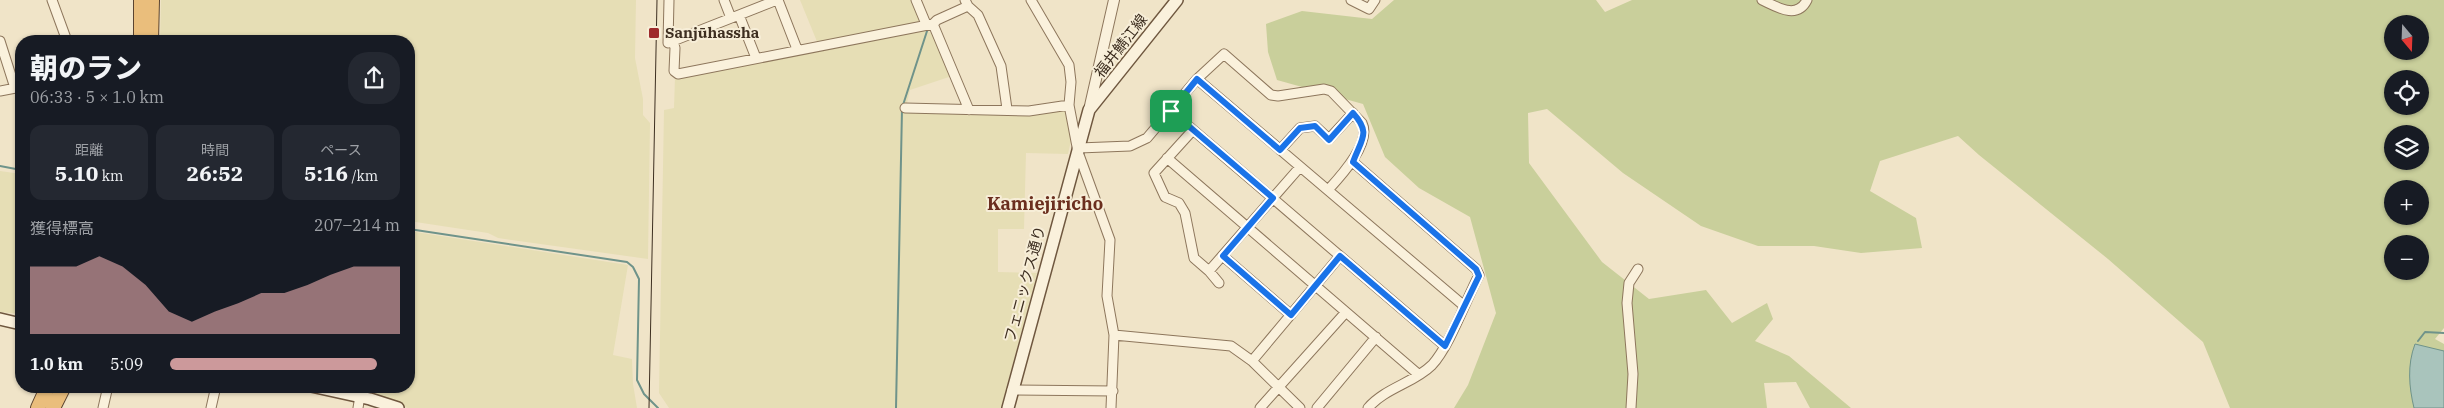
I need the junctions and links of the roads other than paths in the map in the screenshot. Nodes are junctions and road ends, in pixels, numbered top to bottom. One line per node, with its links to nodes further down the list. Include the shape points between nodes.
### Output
1 (52, 0): 18 (street)
2 (141, 0): 19 (highway)
3 (152, 0): 20 (highway)
4 (669, 0): 22 (street, via 668,43)
5 (724, 0): 16 (street)
6 (777, 0): 16 (street); 23 (street)
7 (916, 0): 17 (street)
8 (1031, 0): 29 (street, via 1069,65)
9 (1114, 0): 33 (street)
10 (1176, 0): 33 (main road, 福井鯖江線)
11 (1351, 0): 12 (street, via 1369,9)
12 (1375, 0)
13 (1762, 0): 14 (street, via 1792,12 1802,8)
14 (1807, 0)
15 (966, 3): 17 (street); 31 (street, via 978,15 1001,66)
16 (735, 16): 22 (street); 24 (street)
17 (929, 24): 23 (street); 32 (street)
18 (65, 35)
19 (141, 35)
20 (151, 35)
21 (0, 41): 26 (street)
22 (672, 41): 24 (street, via 675,48 674,71 678,74)
23 (797, 50): 24 (street)
24 (756, 58)
25 (1197, 79): 34 (street); 35 (street, via 1224,54 1271,95 1324,89); 38 (street)
26 (15, 80)
27 (15, 88): 28 (street)
28 (0, 91)
29 (1070, 105): 31 (street, via 1029,111); 37 (street)
30 (905, 108): 32 (street)
31 (1007, 109): 32 (street)
32 (970, 110)
33 (1089, 110): 37 (main road, フェニックス通り)
34 (1171, 111): 36 (street); 37 (street, via 1139,143)
35 (1353, 113): 38 (street, via 1329,140 1315,126 1300,128); 40 (street, via 1364,130)
36 (1193, 130): 39 (street); 43 (street)
37 (1078, 150): 56 (street, via 1110,240 1107,296); 62 (main road, フェニックス通り)
38 (1280, 150): 41 (street)
39 (1167, 158): 44 (street); 48 (street, via 1154,173 1165,197 1179,203 1185,213 1194,258)
40 (1353, 162): 42 (street); 51 (street, via 1476,269 1479,276)
41 (1300, 167): 42 (street); 43 (street)
42 (1328, 190): 51 (street)
43 (1273, 198): 44 (street); 46 (street)
44 (1248, 227): 45 (street); 50 (street)
45 (1223, 256): 48 (street); 53 (street)
46 (1340, 256): 50 (street); 58 (street)
47 (1638, 270): 82 (street, via 1629,283 1627,303 1633,374)
48 (1210, 271): 49 (street)
49 (1219, 283)
50 (1316, 286): 52 (street); 53 (street)
51 (1463, 305): 58 (street)
52 (1346, 312): 57 (street); 61 (street)
53 (1291, 315): 59 (street)
54 (0, 319): 55 (main road)
55 (15, 323)
56 (1114, 335): 59 (street, via 1231,346); 63 (street)
57 (1376, 337): 60 (street); 80 (street)
58 (1445, 346): 60 (street, via 1432,365)
59 (1252, 362): 61 (street)
60 (1418, 374): 81 (street, via 1377,398)
61 (1280, 388): 78 (street); 79 (street)
62 (1012, 390): 63 (street); 76 (main road, フェニックス通り)
63 (1113, 391): 77 (street)
64 (45, 393): 70 (highway)
65 (60, 393): 71 (highway)
66 (106, 393): 72 (street)
67 (214, 393): 73 (street)
68 (345, 393): 69 (main road)
69 (360, 396): 74 (street); 75 (main road)
70 (38, 408)
71 (53, 408)
72 (103, 408)
73 (211, 408)
74 (358, 408)
75 (398, 408)
76 (1008, 408)
77 (1111, 408)
78 (1260, 408)
79 (1300, 408)
80 (1317, 408)
81 (1368, 408)
82 (1631, 408)

